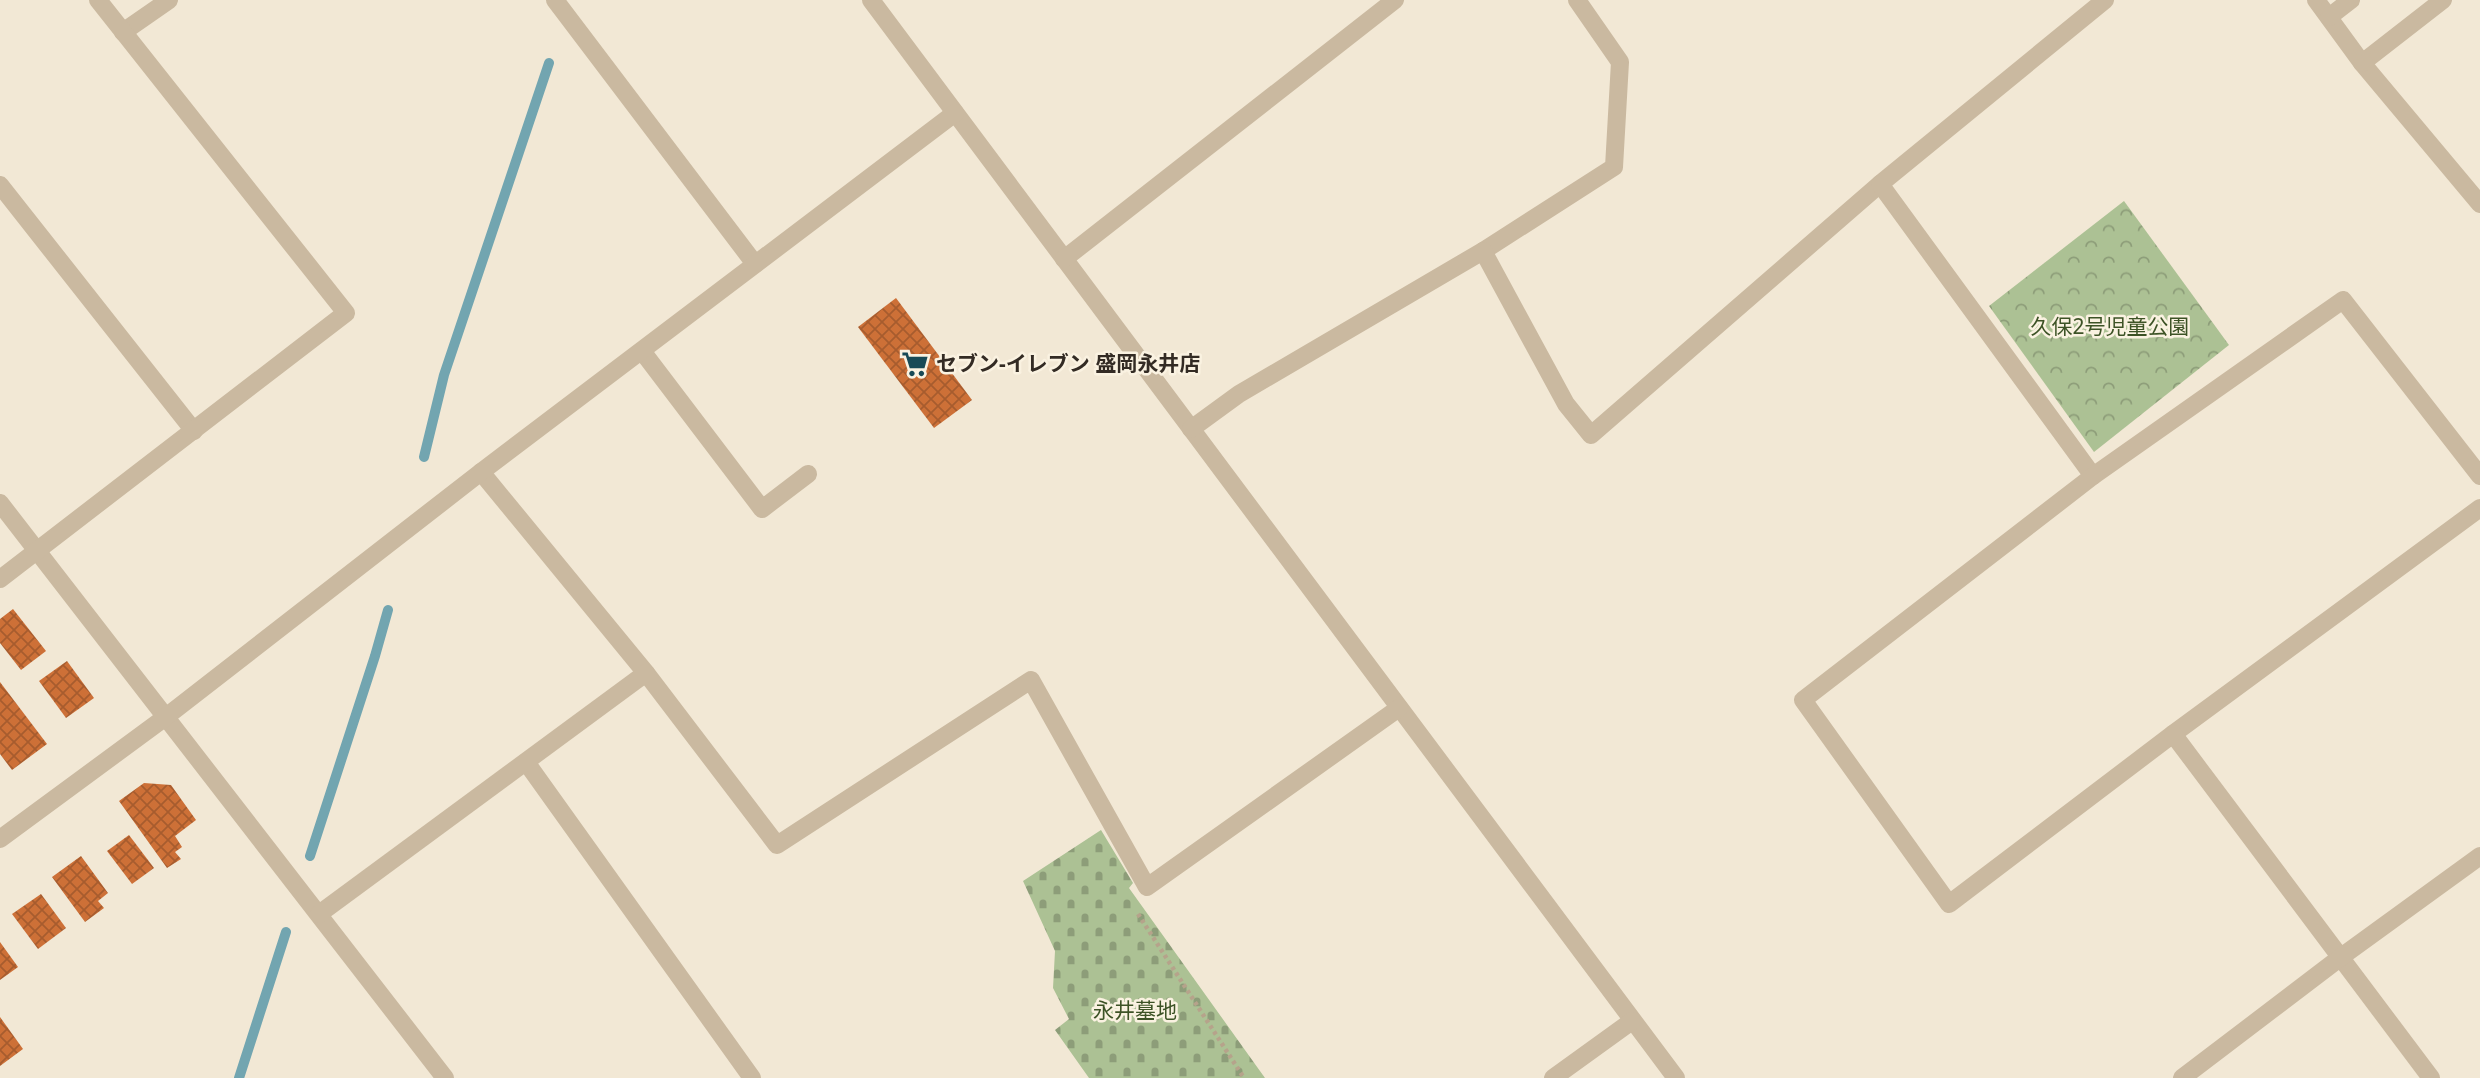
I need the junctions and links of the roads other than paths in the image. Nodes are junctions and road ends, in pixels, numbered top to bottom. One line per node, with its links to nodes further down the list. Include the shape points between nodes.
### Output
1 (99, 0): 12 (street)
2 (169, 0): 12 (street)
3 (555, 0): 20 (street)
4 (871, 0): 14 (street)
5 (1395, 0): 19 (street)
6 (1577, 0): 18 (street, via 1620,62 1614,167)
7 (2105, 0): 15 (street)
8 (2316, 0): 11 (street)
9 (2351, 0): 11 (street)
10 (2443, 0): 13 (street)
11 (2329, 17): 13 (street)
12 (123, 32): 23 (street, via 346,313)
13 (2362, 62): 17 (street)
14 (955, 113): 19 (street); 20 (street)
15 (1880, 184): 18 (street, via 1591,435 1566,404); 27 (street)
16 (0, 185): 23 (street)
17 (2480, 204)
18 (1483, 251): 22 (street, via 1239,394)
19 (1064, 259): 22 (street)
20 (755, 264): 21 (street)
21 (642, 351): 24 (street); 25 (street, via 762,509)
22 (1191, 429): 33 (street)
23 (194, 431): 30 (street)
24 (481, 472): 32 (street); 34 (street)
25 (808, 474)
26 (2480, 476): 27 (street, via 2343,299)
27 (2093, 477): 35 (street, via 1803,700 1950,904)
28 (0, 503): 30 (street)
29 (2480, 508): 35 (street)
30 (38, 551): 31 (street); 34 (street)
31 (0, 579)
32 (646, 673): 33 (street, via 777,845 1031,680 1147,887); 36 (street)
33 (1399, 708): 41 (street)
34 (167, 716): 37 (street); 39 (street)
35 (2173, 733): 40 (street)
36 (526, 762): 39 (street); 43 (street)
37 (0, 838)
38 (2480, 856): 40 (street)
39 (319, 914): 42 (street)
40 (2341, 957): 46 (street); 47 (street)
41 (1632, 1021): 44 (street); 45 (street)
42 (446, 1078)
43 (752, 1078)
44 (1553, 1078)
45 (1676, 1078)
46 (2182, 1078)
47 (2431, 1078)

